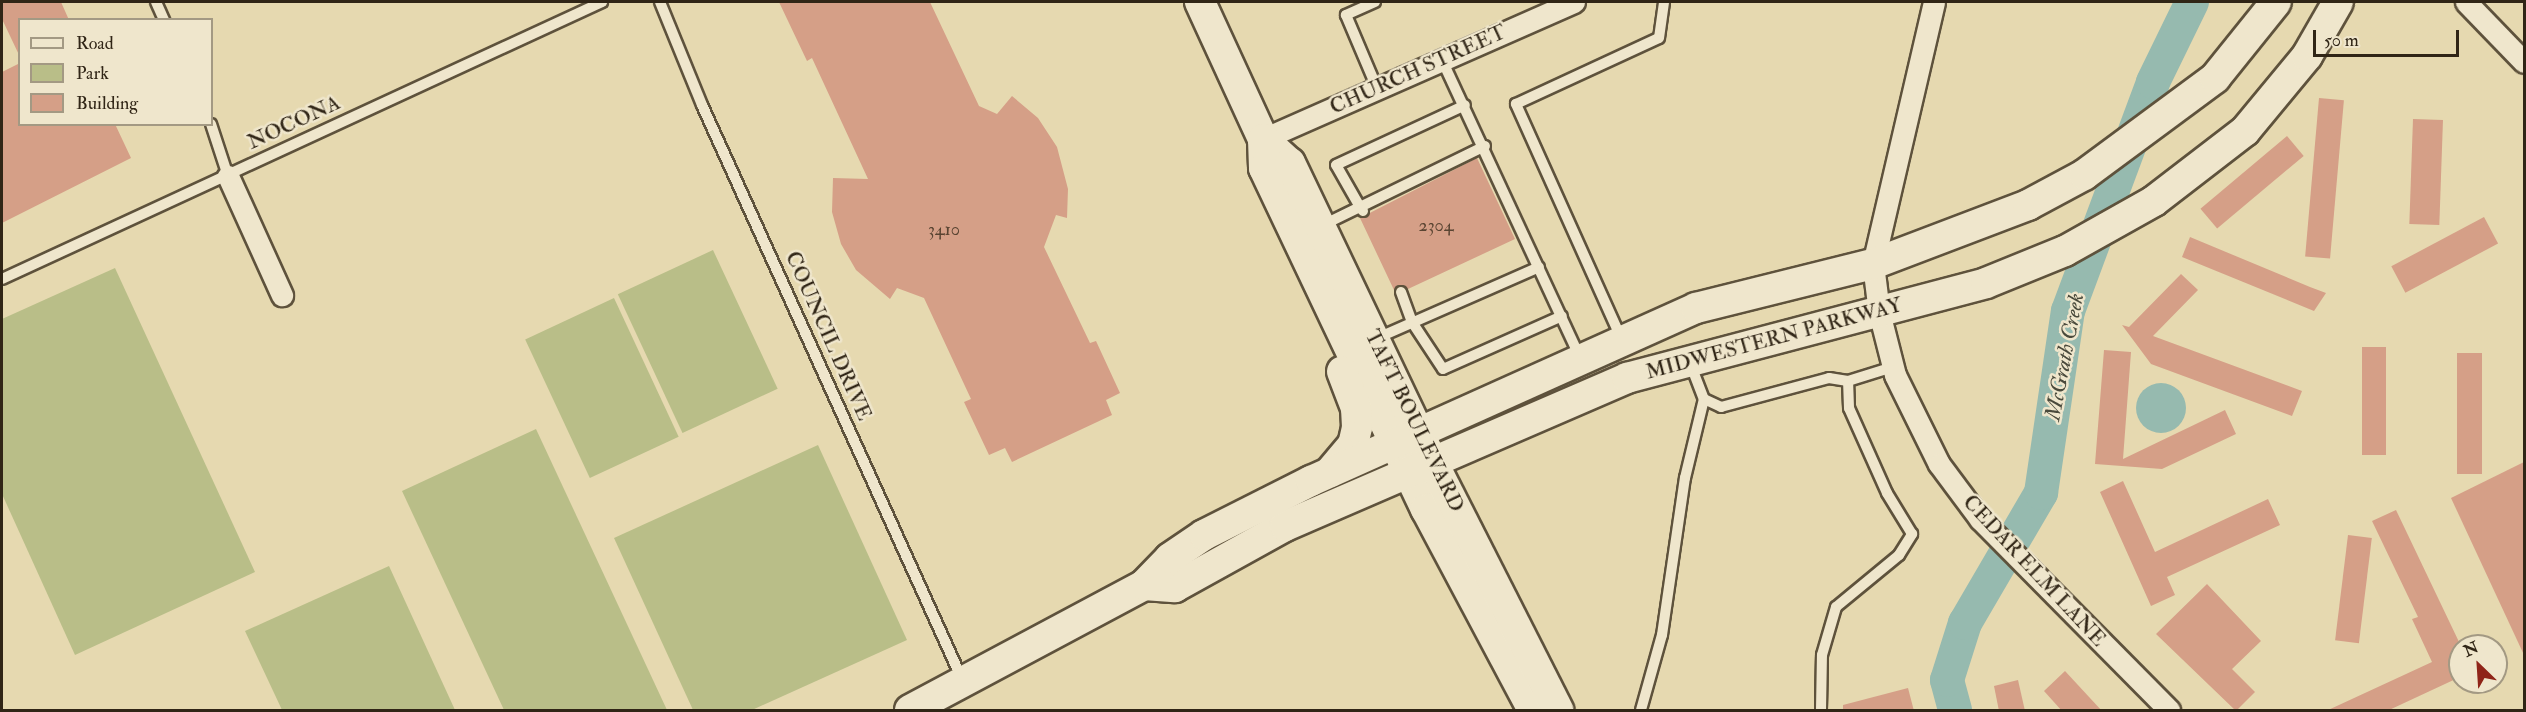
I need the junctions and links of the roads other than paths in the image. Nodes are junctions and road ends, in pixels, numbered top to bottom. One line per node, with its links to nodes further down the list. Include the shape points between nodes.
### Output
1 (156, 2): 12 (lane)
2 (602, 2): 20 (lane, NOCONA)
3 (660, 2): 43 (lane, COUNCIL DRIVE)
4 (1200, 2): 18 (main road, TAFT BOULEVARD)
5 (1375, 2): 15 (lane, via 1346,15)
6 (1574, 2): 13 (street, CHURCH STREET)
7 (1664, 2): 33 (lane, via 1659,38 1516,104)
8 (1934, 2): 24 (street, CEDAR ELM LANE)
9 (2276, 2): 24 (main road, MIDWESTERN PARKWAY, via 2215,78 2084,175 2028,205)
10 (2338, 2): 29 (main road, MIDWESTERN PARKWAY, via 2307,56 2245,130 2154,201 2065,251 1986,284)
11 (2466, 2): 14 (street)
12 (163, 18)
13 (1441, 58): 15 (street, CHURCH STREET); 16 (lane)
14 (2524, 62)
15 (1377, 88): 18 (street, CHURCH STREET)
16 (1465, 105): 19 (lane); 22 (lane, via 1336,165)
17 (212, 126): 20 (lane)
18 (1263, 139): 21 (main road, TAFT BOULEVARD, via 1264,168); 23 (main road, TAFT BOULEVARD, via 1290,163)
19 (1485, 146): 22 (lane); 25 (lane)
20 (228, 176): 26 (lane, NOCONA); 28 (street)
21 (1278, 197): 39 (main road, TAFT BOULEVARD); 41 (main road, via 1356,408 1353,444)
22 (1361, 209): 23 (lane)
23 (1321, 226): 32 (main road, TAFT BOULEVARD)
24 (1873, 264): 29 (street, CEDAR ELM LANE); 33 (main road, MIDWESTERN PARKWAY, via 1696,309)
25 (1539, 267): 30 (lane); 31 (lane)
26 (2, 279)
27 (1401, 292): 31 (lane)
28 (282, 295)
29 (1879, 312): 35 (main road, MIDWESTERN PARKWAY); 36 (street, CEDAR ELM LANE)
30 (1562, 316): 31 (lane, via 1443,369); 34 (lane)
31 (1412, 322): 32 (lane)
32 (1374, 339): 39 (main road, TAFT BOULEVARD)
33 (1623, 343): 34 (main road, MIDWESTERN PARKWAY)
34 (1581, 361): 39 (main road, MIDWESTERN PARKWAY)
35 (1690, 362): 38 (lane); 40 (main road, MIDWESTERN PARKWAY, via 1627,378)
36 (1893, 367): 37 (lane); 49 (street, CEDAR ELM LANE, via 1912,417 1939,464 1995,535)
37 (1848, 381): 38 (lane, via 1829,378 1721,407); 48 (lane, via 1849,408 1887,493 1912,534 1899,555 1836,607 1822,655)
38 (1704, 399): 47 (lane, via 1684,478 1662,635)
39 (1407, 438): 40 (main road, TAFT BOULEVARD); 41 (main road, MIDWESTERN PARKWAY)
40 (1420, 465): 42 (main road, MIDWESTERN PARKWAY, via 1285,526 1175,587); 45 (main road, TAFT BOULEVARD); 46 (main road, TAFT BOULEVARD)
41 (1329, 473): 42 (main road, MIDWESTERN PARKWAY, via 1204,535 1170,558)
42 (1144, 585): 43 (main road, MIDWESTERN PARKWAY)
43 (964, 685): 44 (main road, MIDWESTERN PARKWAY)
44 (910, 711)
45 (1533, 711)
46 (1558, 711)
47 (1641, 711)
48 (1821, 711)
49 (2169, 711)

